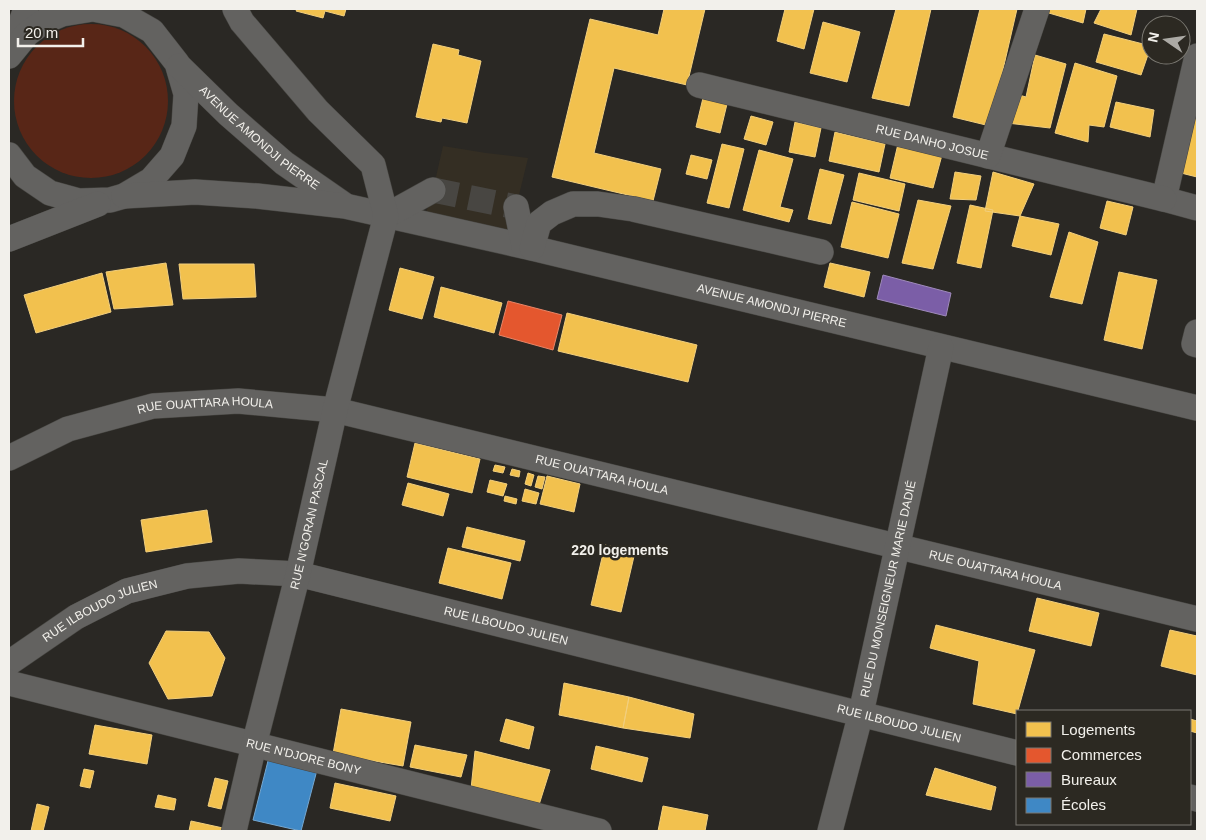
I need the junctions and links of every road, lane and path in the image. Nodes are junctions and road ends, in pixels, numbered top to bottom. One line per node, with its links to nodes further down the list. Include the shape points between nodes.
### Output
1 (26, 9): 5 (street)
2 (235, 9): 17 (street, via 242,22 318,111 373,165)
3 (1037, 9): 10 (street)
4 (133, 16): 5 (street, via 93,9 62,14 27,34); 7 (street)
5 (9, 55)
6 (1197, 56): 13 (street)
7 (177, 63): 12 (street, via 186,94 184,126 172,156 152,180); 14 (street, AVENUE AMONDJI PIERRE, via 284,163)
8 (699, 85): 10 (street, RUE DANHO JOSUE)
9 (9, 155): 12 (street, AVENUE AMONDJI PIERRE, via 25,176 50,193 79,201)
10 (988, 156): 13 (street, RUE DANHO JOSUE)
11 (432, 190): 17 (street)
12 (127, 197): 14 (street, AVENUE AMONDJI PIERRE, via 204,192); 18 (street)
13 (1164, 199): 16 (street, RUE DANHO JOSUE)
14 (345, 206): 17 (street, AVENUE AMONDJI PIERRE)
15 (516, 208): 19 (street)
16 (1197, 208)
17 (386, 216): 19 (street, AVENUE AMONDJI PIERRE); 25 (street, RUE N'GORAN PASCAL)
18 (9, 238)
19 (528, 247): 20 (street, via 539,223 552,213 573,204 598,204); 23 (street, AVENUE AMONDJI PIERRE)
20 (821, 252)
21 (1197, 332): 22 (street, via 1194,344)
22 (1197, 345)
23 (941, 347): 24 (street, AVENUE AMONDJI PIERRE); 27 (street, RUE DU MONSEIGNEUR MARIE DADIÉ)
24 (1197, 408)
25 (335, 410): 26 (street, RUE OUATTARA HOULA, via 238,401 153,406 68,429); 27 (street, RUE OUATTARA HOULA); 28 (street, RUE N'GORAN PASCAL)
26 (9, 458)
27 (898, 546): 29 (street, RUE OUATTARA HOULA); 32 (street, RUE DU MONSEIGNEUR MARIE DADIÉ)
28 (298, 574): 30 (street, RUE ILBOUDO JULIEN, via 239,571 205,574 126,591 76,617); 32 (street, RUE ILBOUDO JULIEN); 33 (street, RUE N'GORAN PASCAL)
29 (1197, 619)
30 (9, 663)
31 (9, 682): 33 (street, RUE N'DJORE BONY)
32 (861, 714): 34 (street, RUE ILBOUDO JULIEN); 37 (street, RUE DU MONSEIGNEUR MARIE DADIÉ)
33 (254, 745): 35 (street, RUE N'GORAN PASCAL); 36 (street, RUE N'DJORE BONY)
34 (1016, 753)
35 (234, 831)
36 (599, 831)
37 (830, 831)

